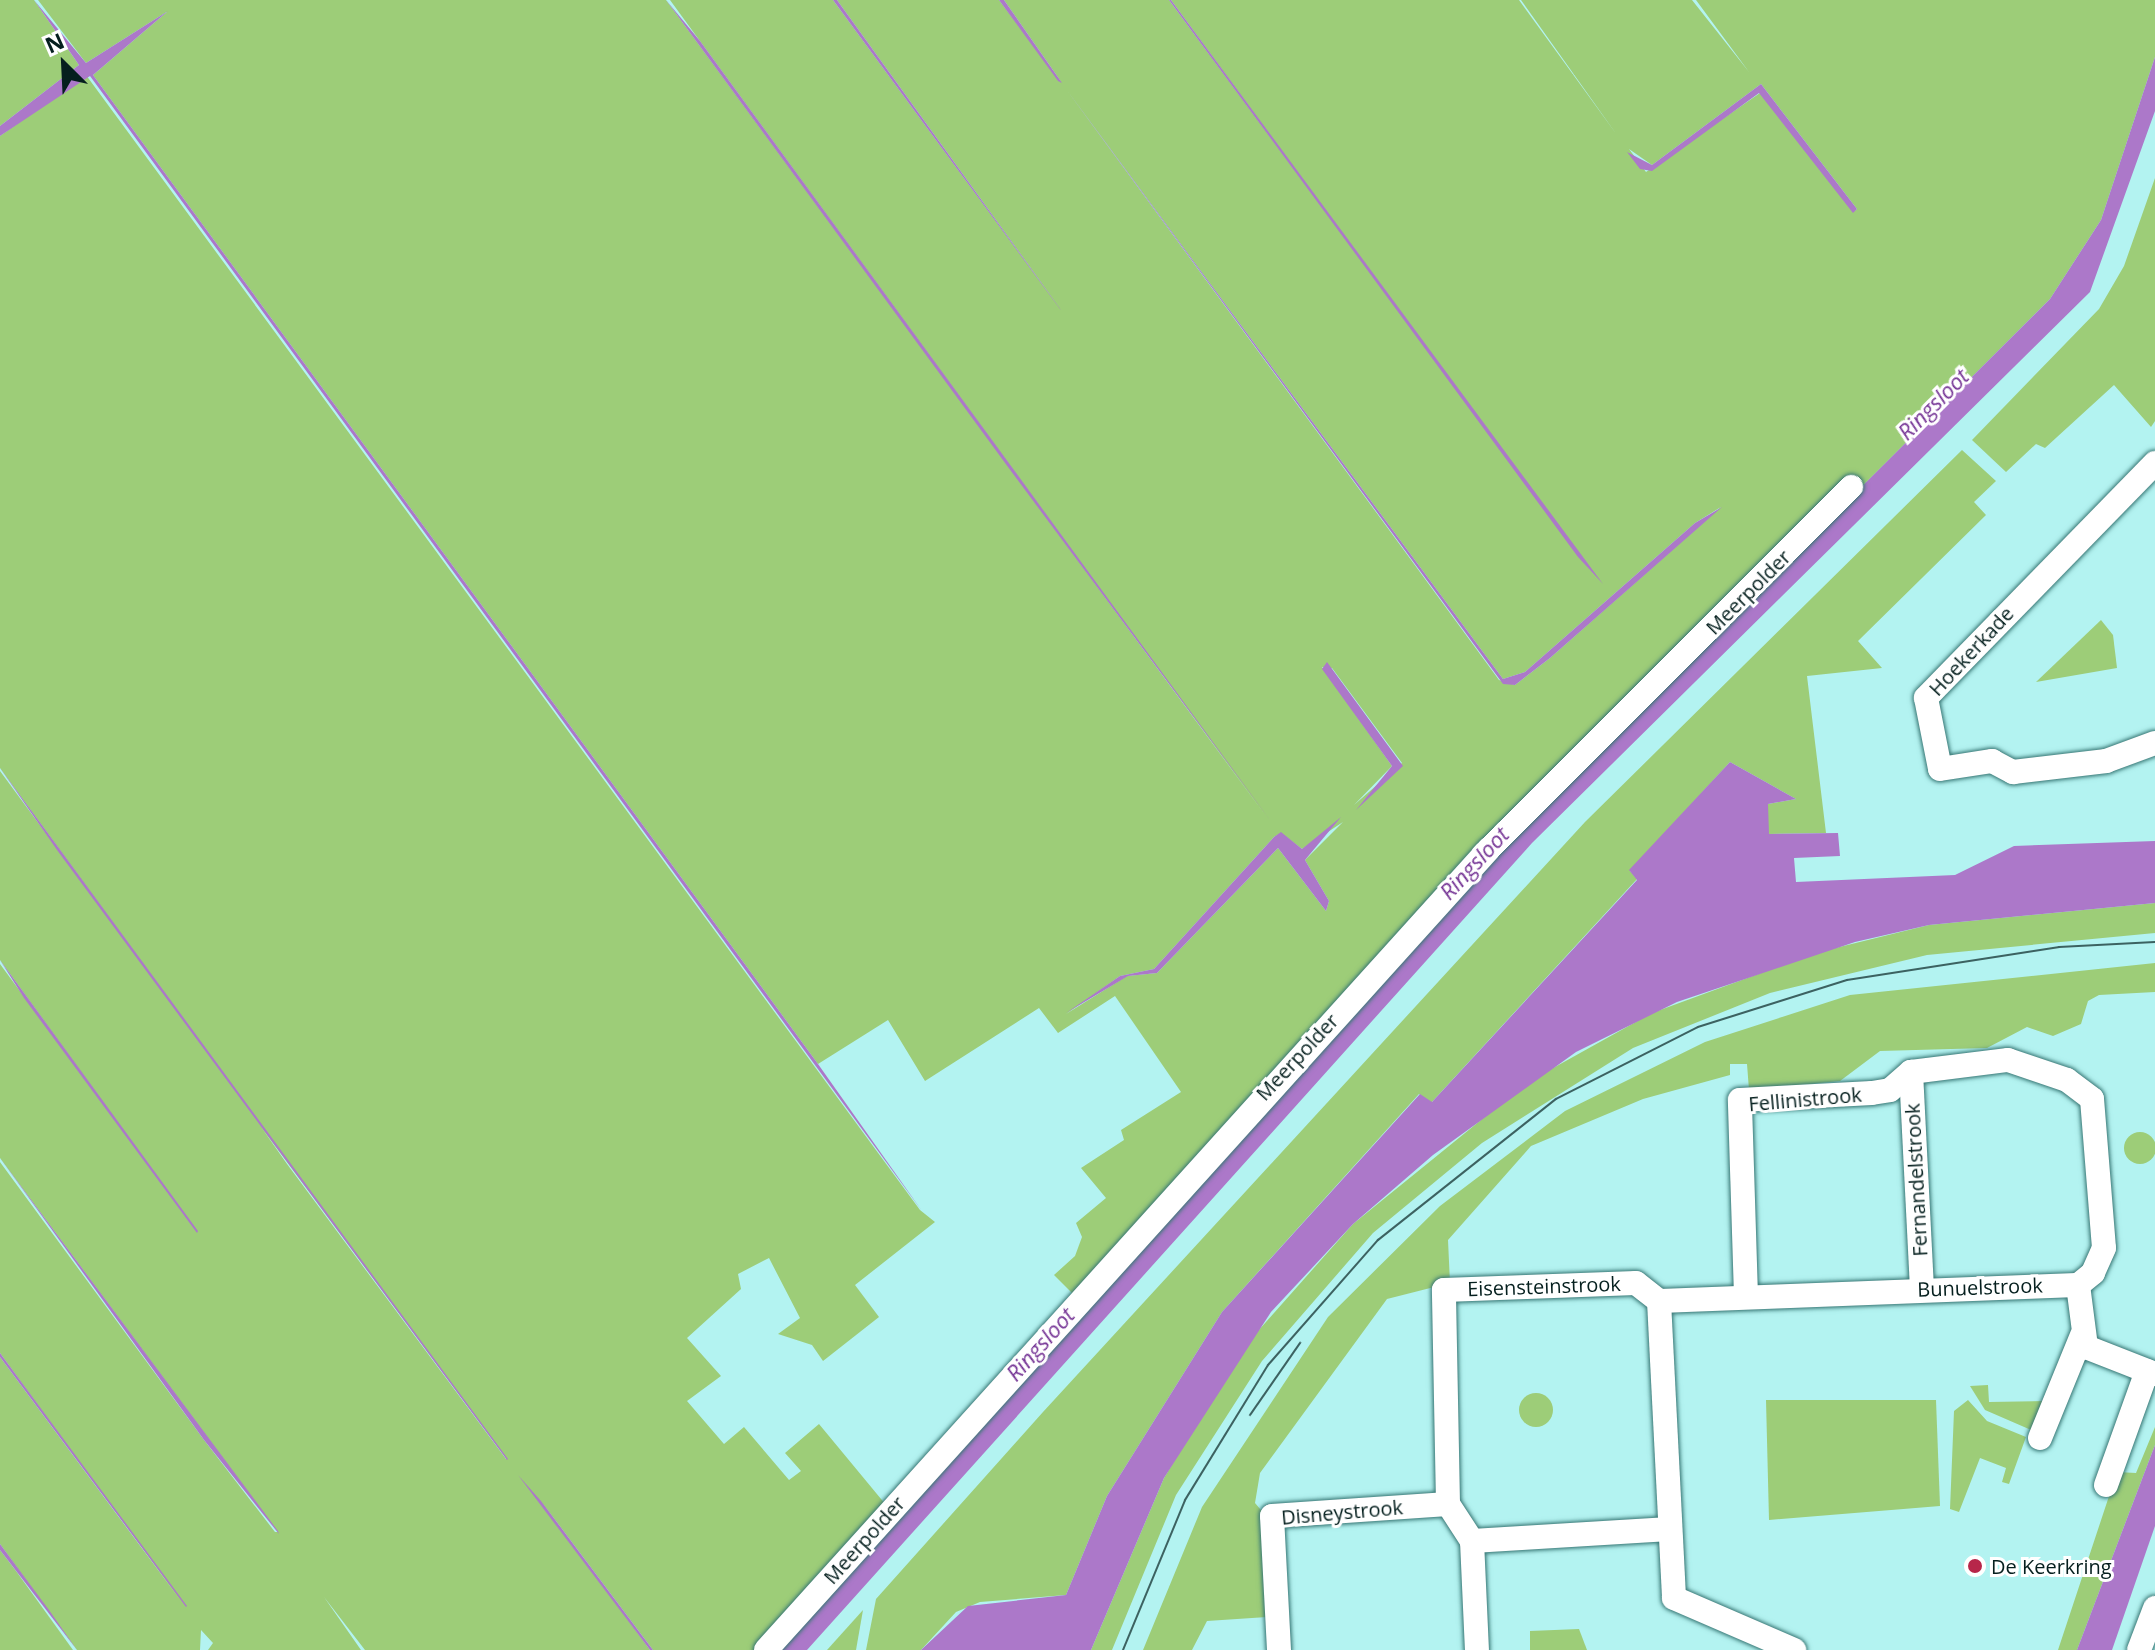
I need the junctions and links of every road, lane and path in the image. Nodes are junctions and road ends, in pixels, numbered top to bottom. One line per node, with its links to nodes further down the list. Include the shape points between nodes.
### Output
1 (2155, 463): 3 (street, Hoekerkade, via 1926,698 1940,769 1992,761 2029,771 2106,761)
2 (1851, 487): 18 (street, Meerpolder, via 1489,849)
3 (2155, 743)
4 (1911, 1072): 5 (street, via 2008,1060 2067,1080 2092,1099 2104,1248 2093,1273); 6 (street, Fernandelstrook); 7 (street, Fellinistrook, via 1890,1090 1872,1093 1740,1095)
5 (2078, 1285): 6 (street, Bunuelstrook); 9 (street)
6 (1922, 1289): 7 (street, Bunuelstrook)
7 (1746, 1296): 8 (street, Bunuelstrook)
8 (1659, 1301): 13 (street, Eisensteinstrook, via 1636,1283 1444,1290); 14 (street)
9 (2082, 1335): 10 (street, via 2086,1347); 11 (street)
10 (2151, 1372): 12 (street)
11 (2040, 1438)
12 (2106, 1485)
13 (1448, 1504): 15 (street); 19 (street, Disneystrook, via 1272,1516)
14 (1670, 1529): 15 (street); 17 (street, via 1674,1598)
15 (1472, 1541): 20 (street)
16 (2155, 1608): 22 (street)
17 (1761, 1643): 21 (street)
18 (766, 1650)
19 (1279, 1650)
20 (1477, 1650)
21 (1794, 1650)
22 (2139, 1650)

